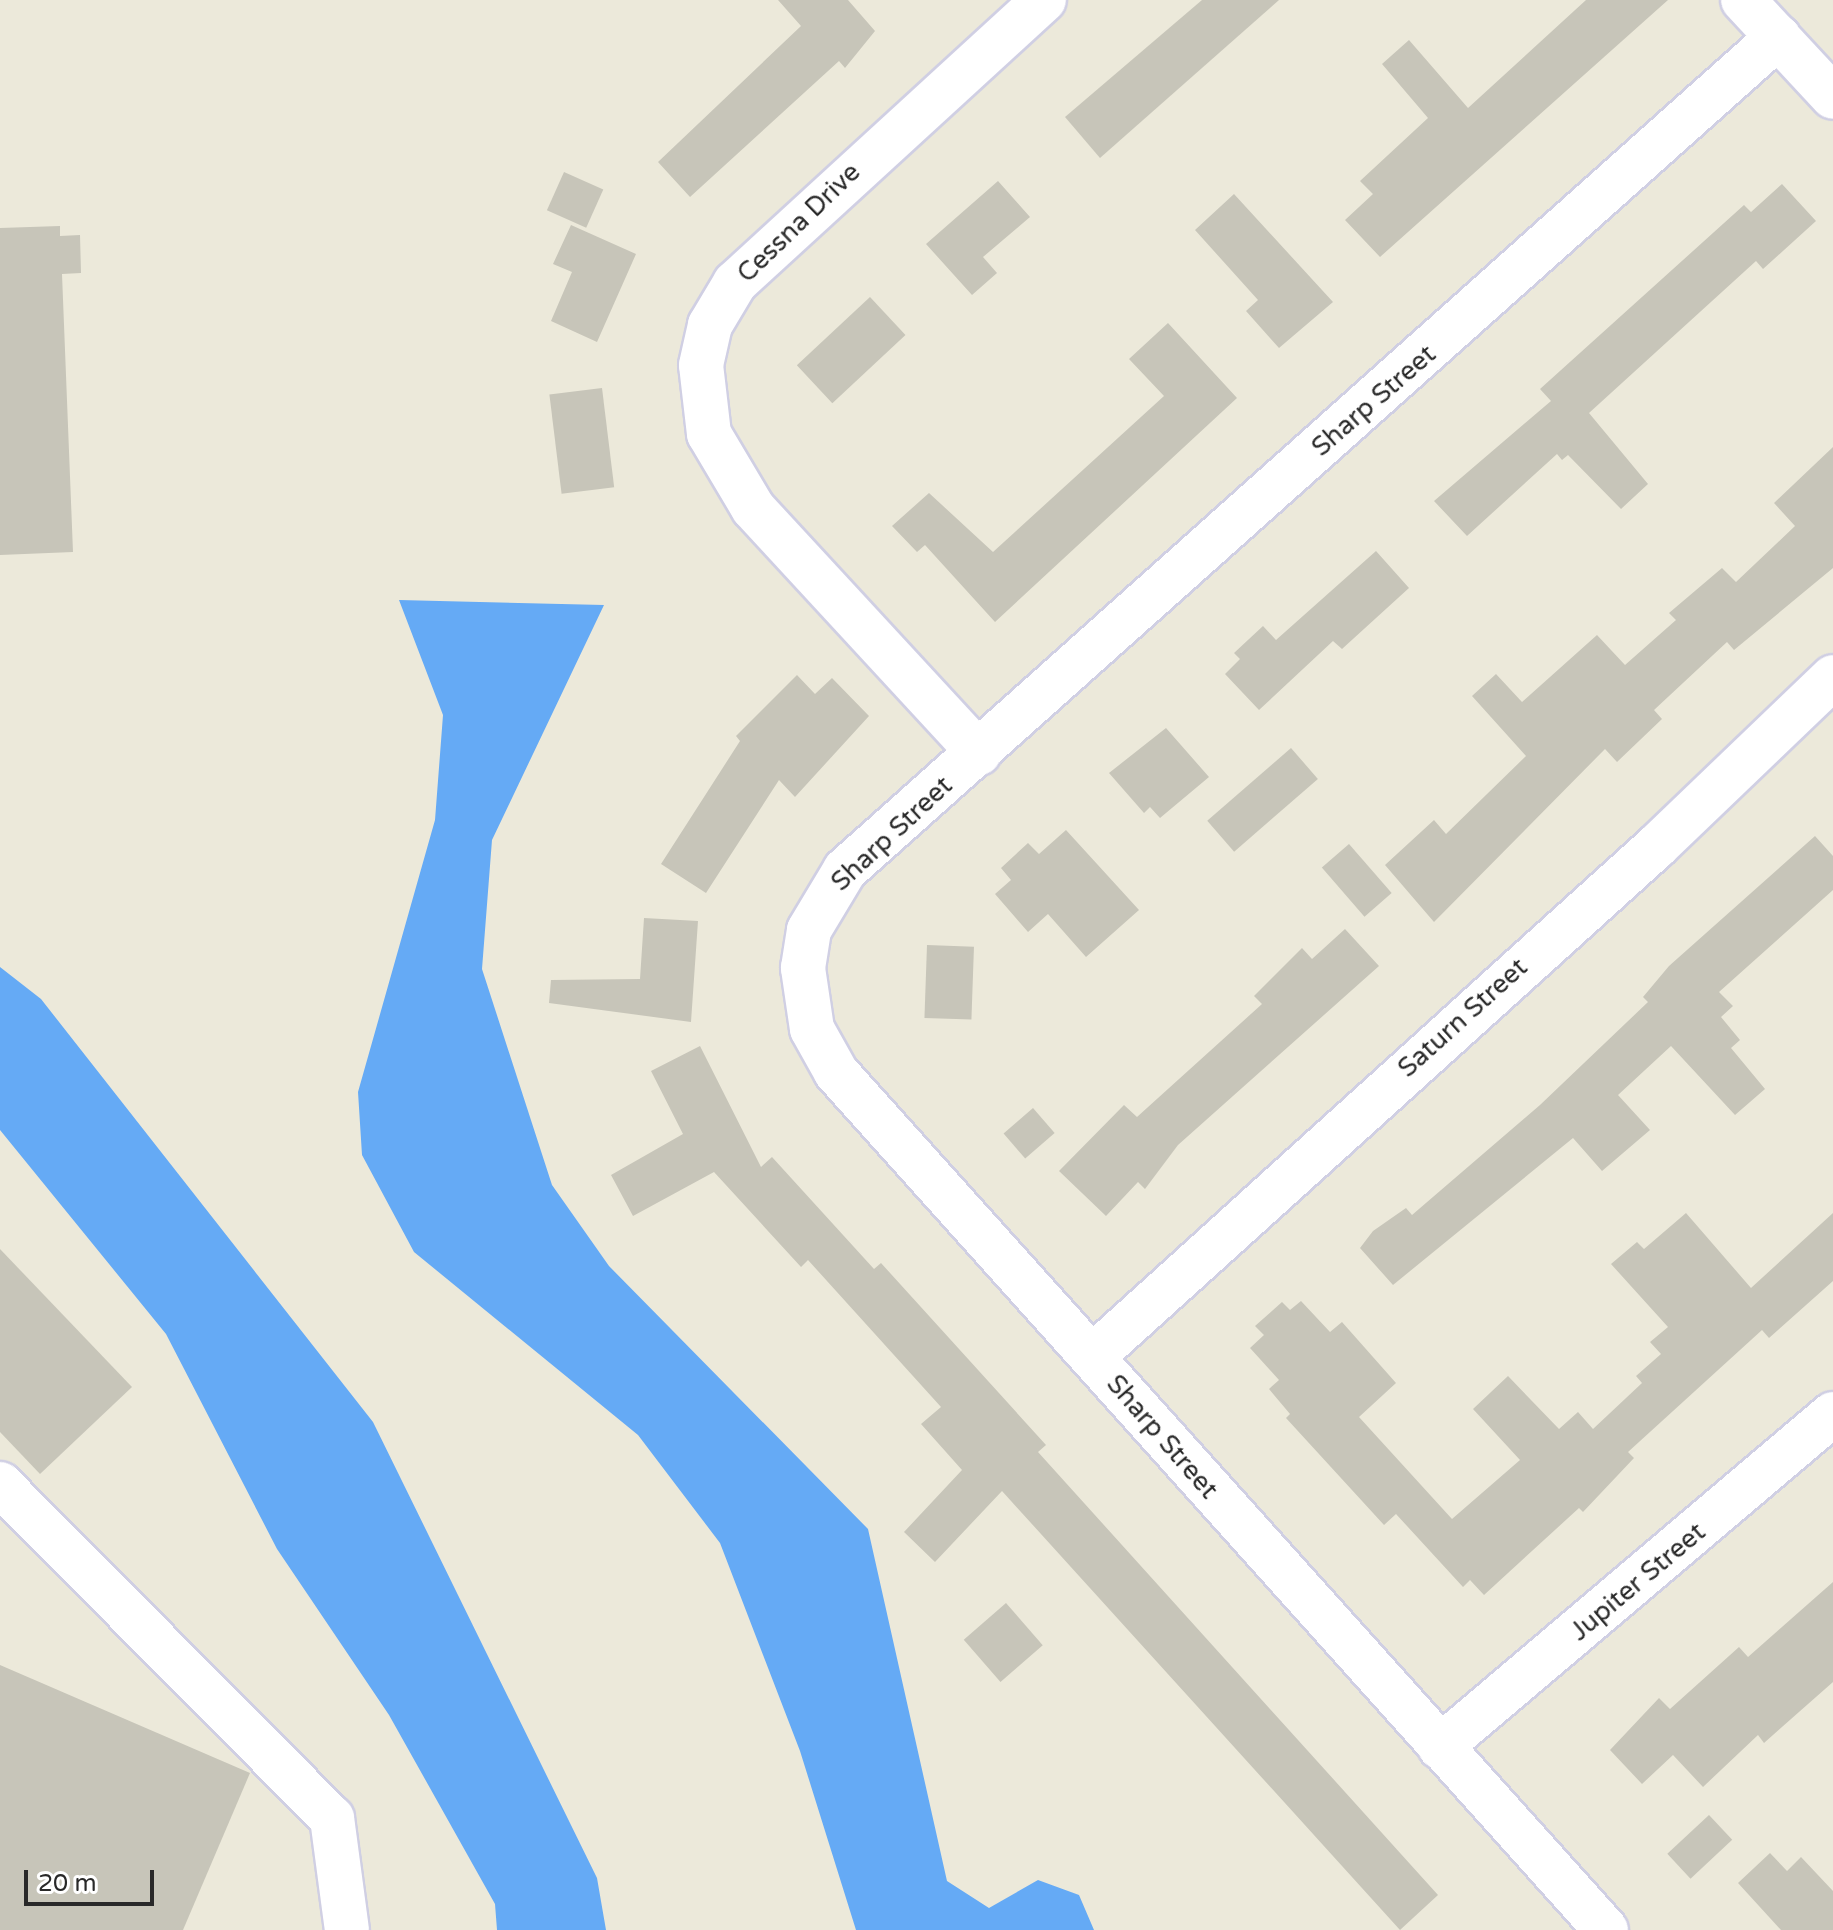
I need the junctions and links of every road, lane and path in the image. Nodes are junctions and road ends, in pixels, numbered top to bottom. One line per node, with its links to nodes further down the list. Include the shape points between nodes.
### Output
1 (1044, 0): 6 (street, Cessna Drive, via 735,283 710,325 701,365 709,434 753,508)
2 (1743, 0): 3 (street)
3 (1778, 37): 4 (street); 6 (street, Sharp Street)
4 (1833, 97)
5 (1833, 677): 7 (street, Saturn Street, via 1657,846)
6 (979, 753): 7 (street, Sharp Street, via 826,895 809,930 804,999 836,1072)
7 (1092, 1357): 10 (street, Sharp Street)
8 (1833, 1414): 10 (street, Jupiter Street)
9 (0, 1484): 11 (street, via 332,1818)
10 (1440, 1747): 12 (street, Sharp Street)
11 (347, 1930)
12 (1606, 1930)

